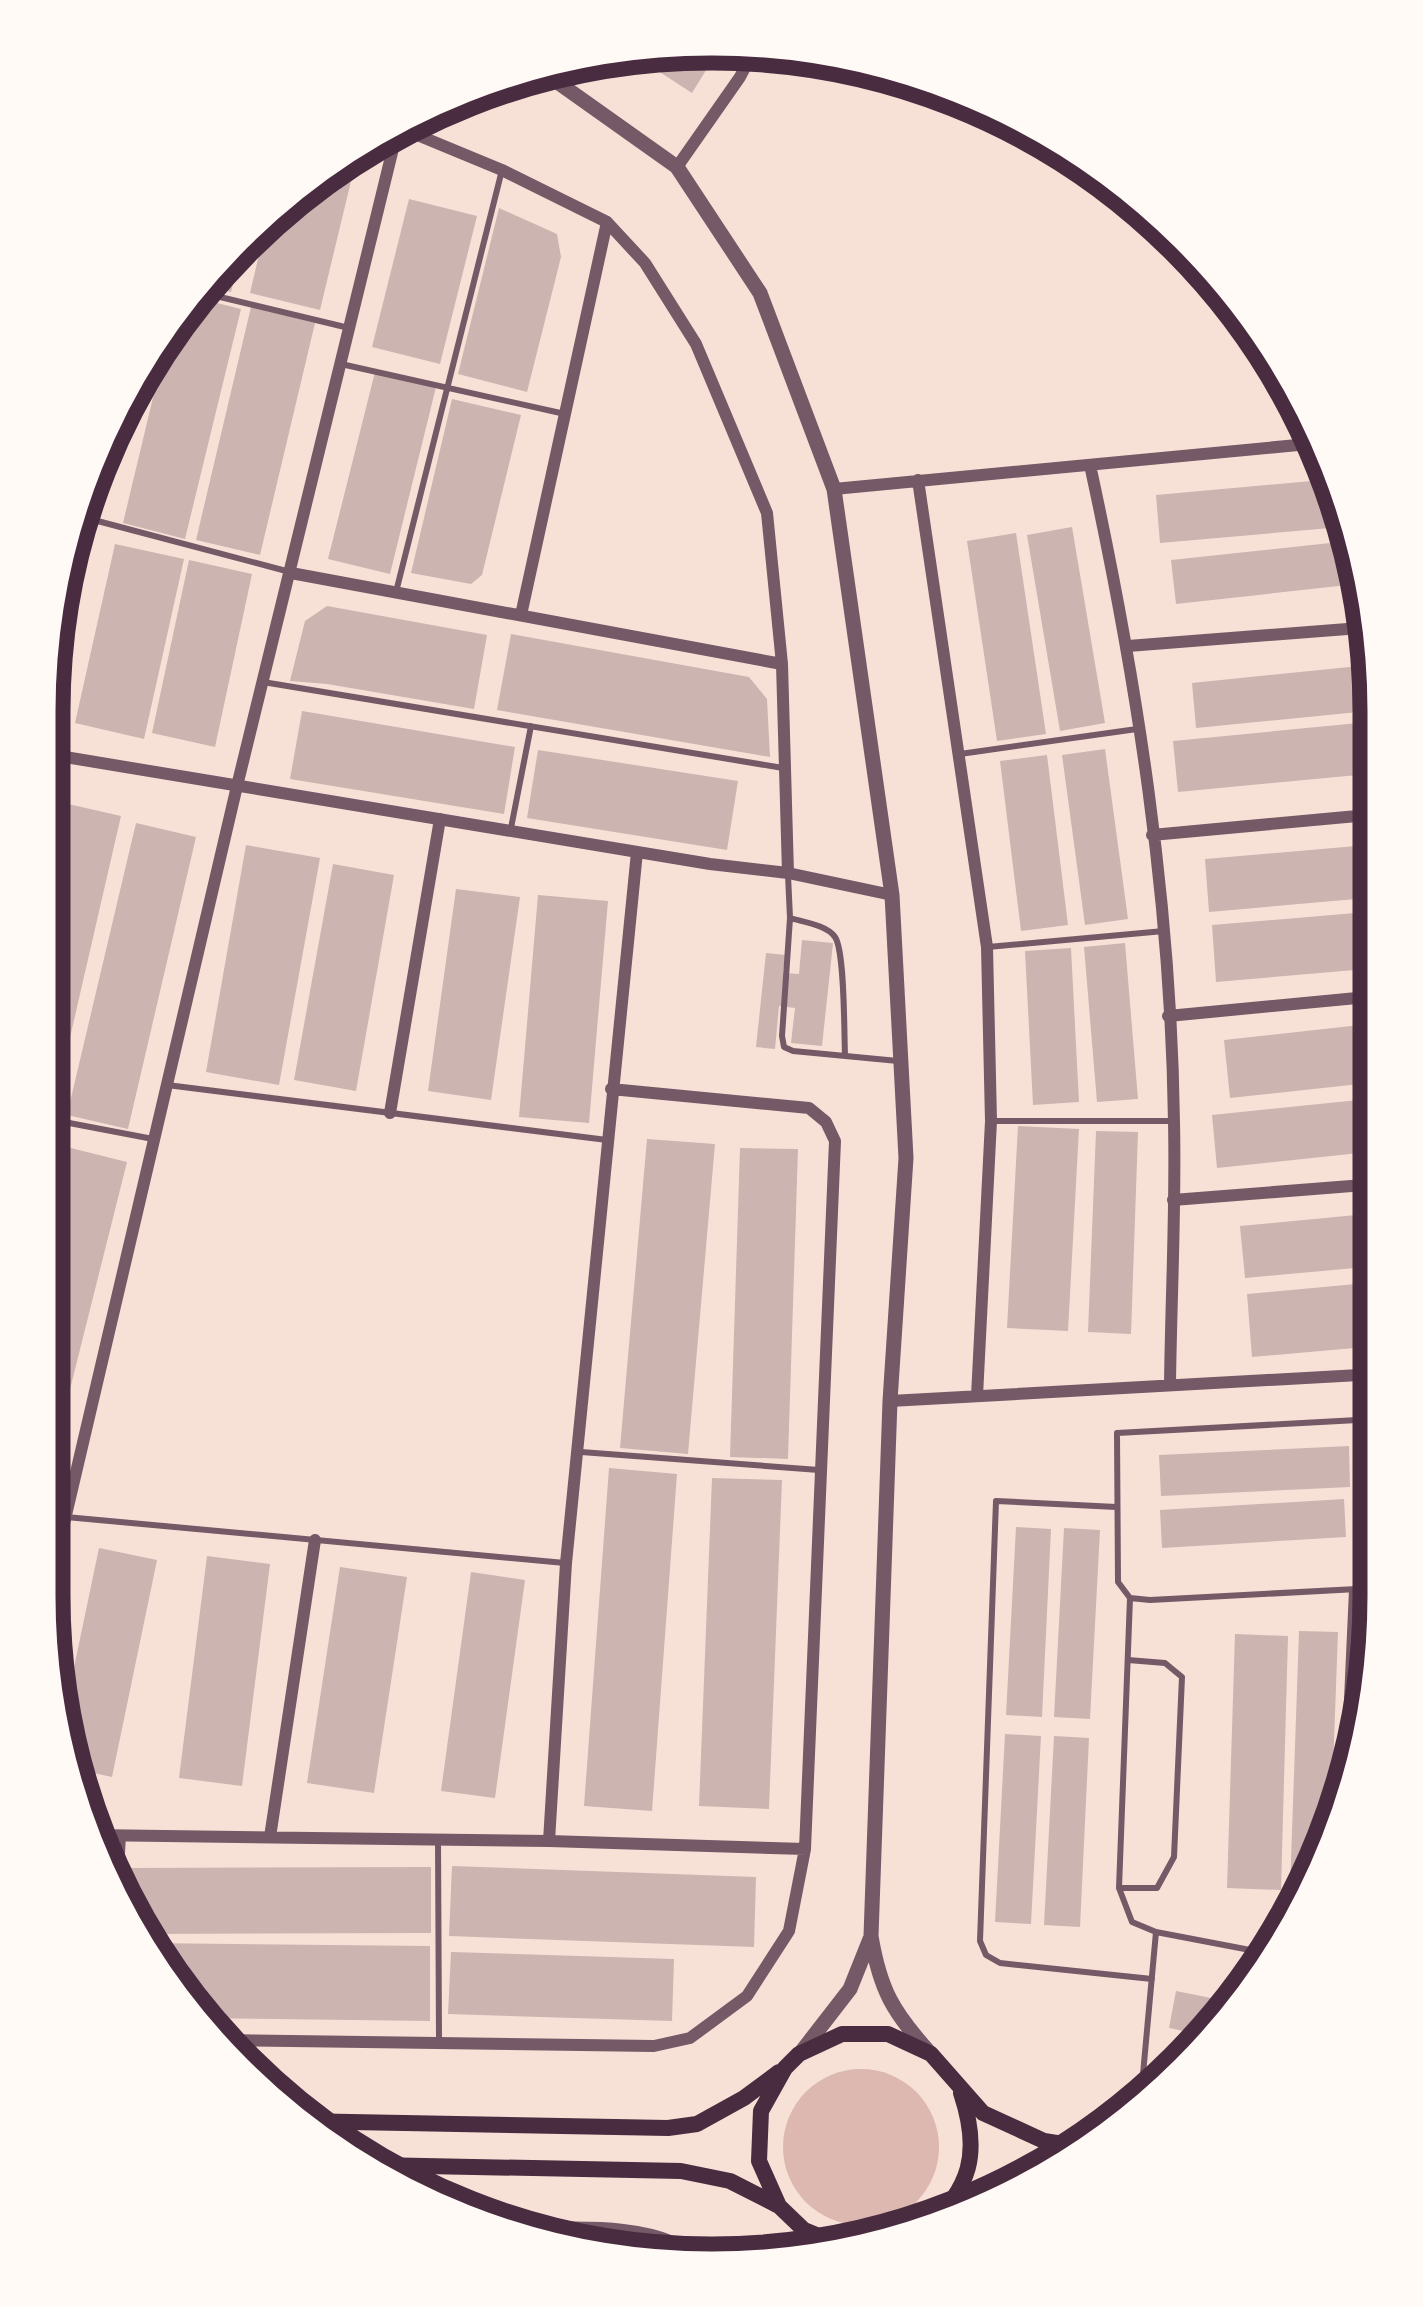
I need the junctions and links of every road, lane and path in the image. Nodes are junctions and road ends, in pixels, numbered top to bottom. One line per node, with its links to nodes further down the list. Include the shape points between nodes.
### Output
1 (747, 64): 5 (street)
2 (557, 82): 5 (street)
3 (417, 134): 6 (street)
4 (393, 147): 9 (street)
5 (677, 167): 16 (street, via 760,292)
6 (502, 170): 7 (street); 11 (lane)
7 (607, 222): 12 (street); 23 (street, via 645,263 696,344 767,513)
8 (214, 296): 9 (lane)
9 (350, 328): 10 (street)
10 (341, 364): 11 (lane); 18 (street)
11 (447, 388): 12 (lane); 19 (lane)
12 (565, 414): 20 (street)
13 (1302, 445): 14 (street)
14 (1090, 465): 15 (street); 22 (street)
15 (918, 480): 16 (street); 27 (street)
16 (834, 489): 37 (street)
17 (92, 520): 18 (lane)
18 (291, 573): 19 (street); 24 (street)
19 (396, 592): 20 (street)
20 (521, 615): 23 (street)
21 (1354, 628): 22 (street)
22 (1128, 646): 26 (street)
23 (782, 664): 29 (street)
24 (263, 682): 25 (lane); 30 (street)
25 (531, 725): 29 (lane); 33 (lane)
26 (1140, 729): 27 (lane); 34 (street)
27 (958, 754): 40 (street)
28 (63, 757): 30 (street)
29 (783, 767): 36 (street)
30 (237, 786): 32 (street); 45 (street)
31 (1360, 816): 34 (street)
32 (440, 819): 33 (street); 47 (street)
33 (511, 831): 35 (street)
34 (1153, 836): 39 (street)
35 (637, 852): 36 (street); 46 (street)
36 (788, 873): 37 (street); 38 (lane)
37 (892, 895): 44 (street)
38 (790, 918): 43 (lane, via 837,938); 43 (lane, via 784,1047)
39 (1164, 931): 40 (lane); 42 (street)
40 (987, 947): 48 (street)
41 (1360, 998): 42 (street)
42 (1168, 1016): 49 (street)
43 (845, 1055): 44 (lane)
44 (901, 1062): 58 (street, via 906,1158)
45 (167, 1085): 47 (lane); 51 (street)
46 (611, 1089): 52 (street); 61 (street, via 809,1108 826,1121 835,1141)
47 (391, 1113): 52 (lane)
48 (991, 1121): 49 (lane); 57 (street)
49 (1174, 1121): 54 (street)
50 (63, 1122): 51 (lane)
51 (154, 1139): 63 (street)
52 (607, 1140): 60 (street)
53 (1360, 1185): 54 (street)
54 (1173, 1200): 56 (street)
55 (1360, 1375): 56 (street)
56 (1170, 1385): 57 (street)
57 (977, 1396): 58 (street)
58 (890, 1401): 83 (street)
59 (1360, 1420): 64 (lane, via 1117,1433)
60 (577, 1452): 61 (lane); 68 (street)
61 (823, 1471): 79 (street)
62 (63, 1490): 63 (lane)
63 (73, 1492): 65 (street)
64 (1117, 1507): 71 (lane, via 1118,1582); 85 (lane, via 997,1501 980,1941 1000,1963)
65 (66, 1517): 66 (street); 67 (lane)
66 (63, 1530)
67 (315, 1540): 68 (lane); 76 (street)
68 (566, 1563): 78 (street)
69 (1352, 1589): 70 (lane); 71 (lane); 73 (lane)
70 (1360, 1589)
71 (1130, 1598): 72 (lane)
72 (1129, 1660): 81 (lane); 81 (lane, via 1165,1663 1182,1677 1179,1783 1174,1857 1157,1888)
73 (1345, 1732)
74 (109, 1835): 75 (street)
75 (123, 1835): 76 (street); 80 (lane)
76 (270, 1838): 77 (street)
77 (438, 1840): 78 (street); 87 (lane)
78 (549, 1841): 79 (street)
79 (805, 1849): 87 (street, via 789,1931 747,1996 690,2038 654,2046)
80 (121, 1864)
81 (1119, 1888): 82 (lane, via 1132,1922)
82 (1156, 1932): 84 (lane); 85 (lane)
83 (871, 1936): 88 (street, via 850,1989); 89 (street, via 899,2018)
84 (1254, 1951)
85 (1152, 1979): 91 (lane)
86 (240, 2040): 87 (street)
87 (439, 2042)
88 (799, 2054): 89 (main road, via 842,2034 888,2034); 90 (main road)
89 (931, 2054): 92 (main road)
90 (785, 2068): 93 (main road, via 697,2124 668,2128); 97 (main road, via 761,2111 759,2161)
91 (1142, 2080)
92 (959, 2087): 94 (main road, via 983,2113); 96 (main road, via 972,2126 969,2167)
93 (332, 2121)
94 (1058, 2143)
95 (403, 2165): 97 (main road, via 681,2170 730,2181)
96 (955, 2197)
97 (779, 2206): 99 (main road)
98 (574, 2229): 102 (street, via 644,2233)
99 (804, 2230): 100 (main road); 101 (street)
100 (816, 2235)
101 (806, 2237)
102 (672, 2243)

